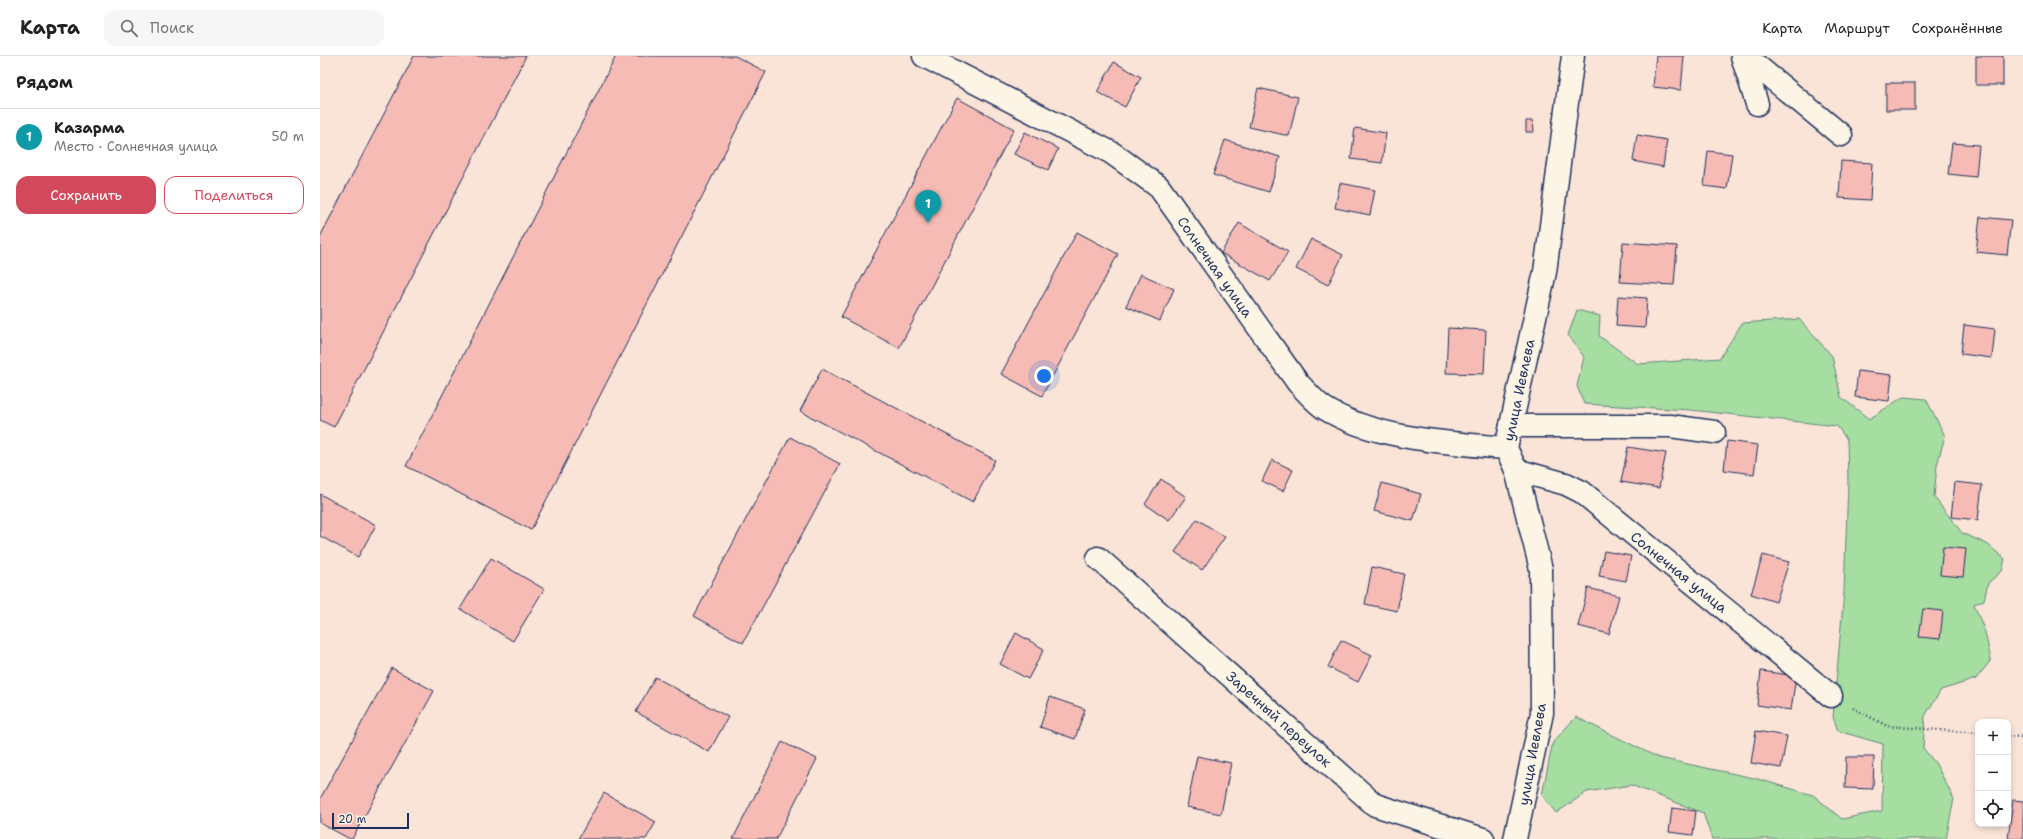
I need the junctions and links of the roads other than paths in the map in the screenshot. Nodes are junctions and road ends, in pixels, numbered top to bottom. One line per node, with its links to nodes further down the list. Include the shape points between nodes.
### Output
1 (924, 56): 8 (street, Солнечная улица, via 1112,152 1159,187 1298,383 1323,408 1352,423 1428,441)
2 (1573, 56): 6 (street, улица Иевлева, via 1544,272)
3 (1744, 56): 4 (street); 5 (street)
4 (1757, 104)
5 (1841, 135)
6 (1511, 426): 7 (street, via 1670,426); 8 (street, улица Иевлева)
7 (1714, 432)
8 (1506, 448): 9 (street, улица Иевлева)
9 (1516, 470): 11 (street, Солнечная улица, via 1566,484 1582,492); 13 (street, улица Иевлева, via 1541,569 1542,713)
10 (1098, 558): 12 (street, Заречный переулок, via 1375,805)
11 (1831, 696)
12 (1483, 839)
13 (1515, 839)

